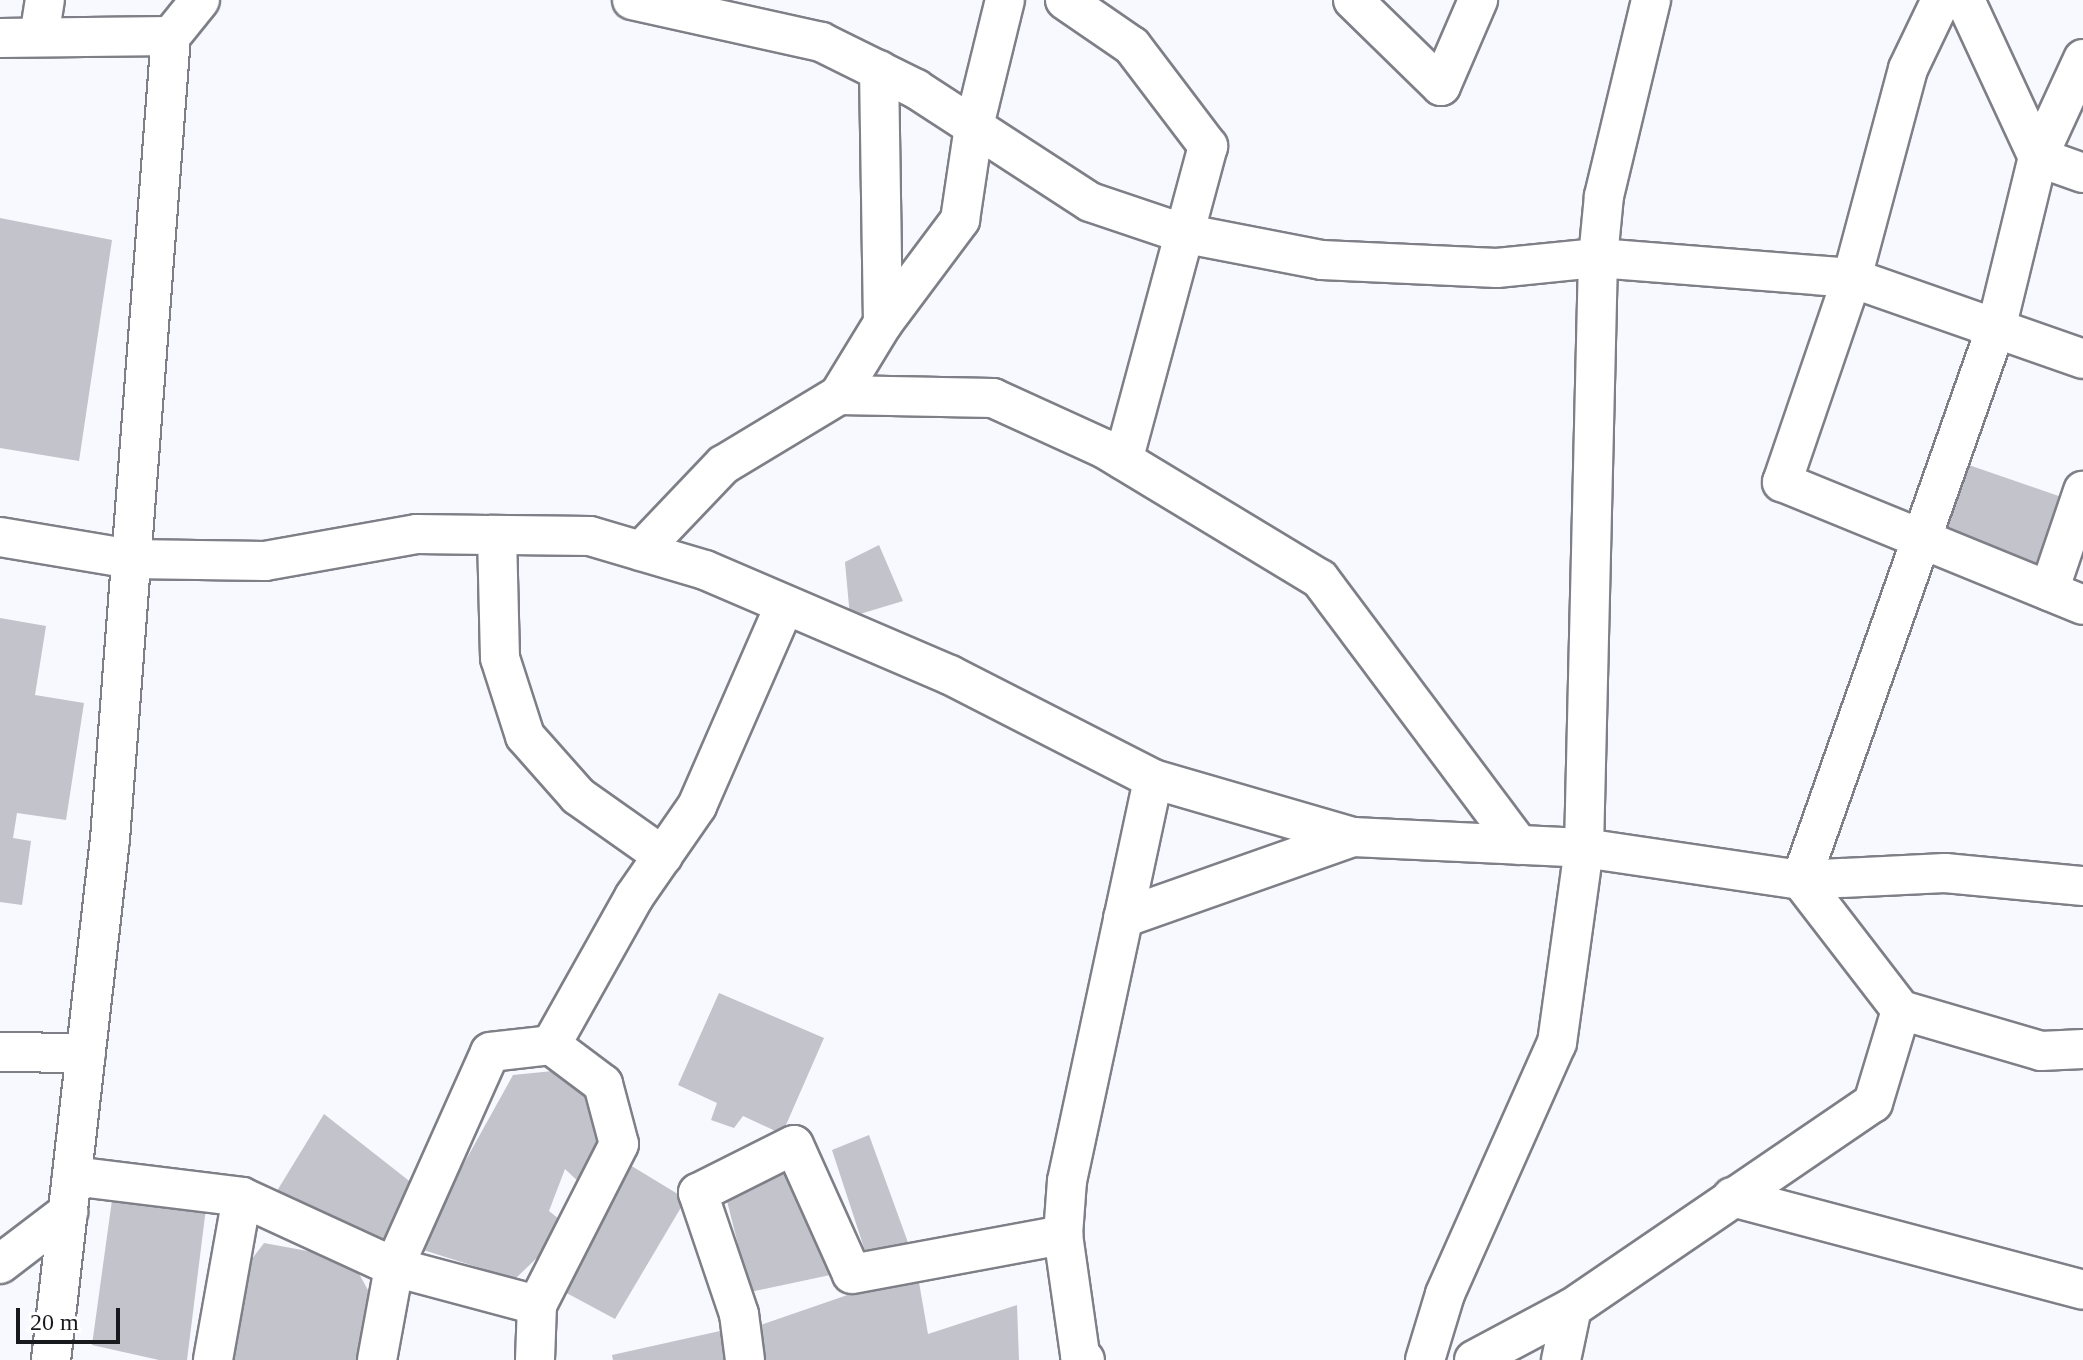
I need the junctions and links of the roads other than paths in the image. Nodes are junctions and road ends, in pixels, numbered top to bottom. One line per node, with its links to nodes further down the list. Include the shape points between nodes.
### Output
1 (45, 0): 13 (street)
2 (200, 0): 12 (street)
3 (632, 0): 11 (street)
4 (1005, 0): 17 (street)
5 (1065, 0): 20 (street, via 1132,46 1208,146)
6 (1353, 0): 7 (street, via 1441,86)
7 (1478, 0)
8 (1651, 0): 21 (street, via 1604,196)
9 (1941, 0): 22 (street, via 1908,69)
10 (1965, 0): 18 (street)
11 (753, 14): 16 (street)
12 (171, 36): 13 (street); 33 (street)
13 (39, 37): 14 (street)
14 (0, 38)
15 (2083, 59): 18 (street)
16 (879, 70): 17 (street); 23 (street)
17 (974, 126): 20 (street, via 1090,202); 23 (street, via 960,220)
18 (2038, 157): 19 (street); 24 (street)
19 (2083, 173)
20 (1182, 233): 21 (street, via 1322,260 1497,268); 27 (street)
21 (1598, 258): 22 (street); 39 (street)
22 (1852, 278): 24 (street); 31 (street, via 1782,482)
23 (883, 323): 26 (street)
24 (1997, 325): 25 (street); 31 (street)
25 (2083, 359)
26 (839, 395): 27 (street, via 993,398); 32 (street, via 723,465)
27 (1123, 460): 38 (street, via 1320,579)
28 (2083, 491): 34 (street)
29 (497, 535): 32 (street, via 590,536); 33 (street, via 417,534 265,561); 40 (street, via 500,658 525,736 578,796)
30 (0, 537): 33 (street)
31 (1922, 538): 34 (street); 41 (street)
32 (641, 551): 35 (street, via 705,570)
33 (131, 559): 48 (street, via 110,839)
34 (2066, 598)
35 (785, 605): 36 (street, via 950,675); 40 (street, via 697,806)
36 (1153, 779): 37 (street); 43 (street)
37 (1353, 837): 38 (street); 43 (street)
38 (1519, 845): 39 (street)
39 (1584, 848): 41 (street); 64 (street, via 1557,1043 1445,1294)
40 (663, 856): 45 (street, via 634,897)
41 (1801, 880): 42 (street, via 1945,873); 44 (street)
42 (2083, 886)
43 (1123, 918): 52 (street, via 1067,1181)
44 (1901, 1010): 46 (street, via 2041,1051); 51 (street, via 1873,1103)
45 (551, 1045): 54 (street, via 490,1052); 56 (street, via 603,1084 619,1144)
46 (2083, 1049)
47 (0, 1052): 48 (street)
48 (86, 1053): 49 (street)
49 (70, 1194): 50 (street); 53 (street); 59 (street)
50 (242, 1197): 54 (street); 60 (street)
51 (1732, 1197): 55 (street); 57 (street)
52 (1063, 1235): 58 (street); 63 (street, via 852,1274 794,1145 698,1193 739,1314)
53 (0, 1264)
54 (394, 1267): 56 (street); 61 (street)
55 (2083, 1290)
56 (537, 1305): 62 (street)
57 (1572, 1308): 65 (street); 66 (street)
58 (1077, 1358)
59 (51, 1360)
60 (213, 1360)
61 (377, 1360)
62 (535, 1360)
63 (745, 1360)
64 (1425, 1360)
65 (1474, 1360)
66 (1561, 1360)

